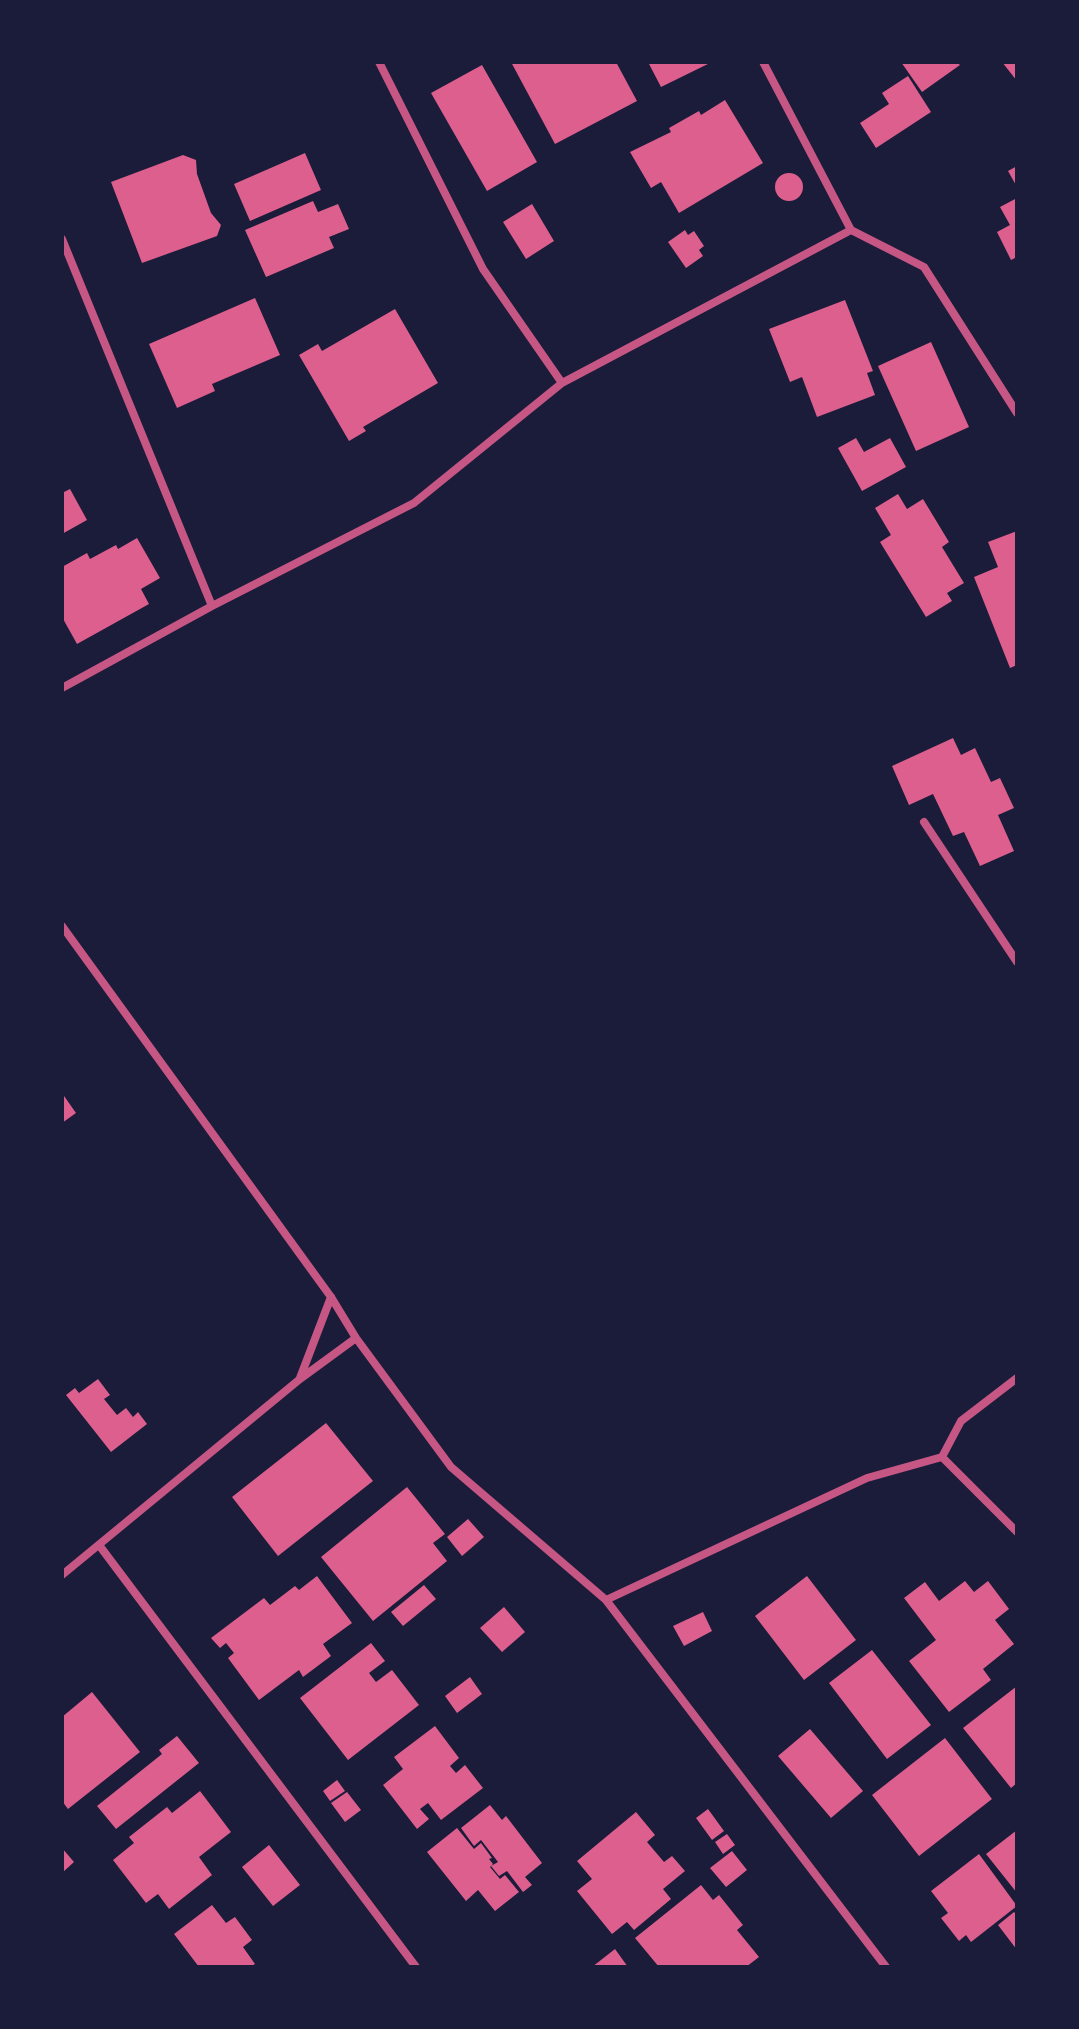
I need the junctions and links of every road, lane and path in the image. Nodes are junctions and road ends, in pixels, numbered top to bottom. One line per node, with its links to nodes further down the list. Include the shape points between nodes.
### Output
1 (379, 62): 5 (street, via 483,269)
2 (763, 62): 3 (street)
3 (851, 230): 5 (street); 6 (street, via 924,267)
4 (62, 239): 7 (street)
5 (562, 383): 7 (street, via 414,503)
6 (1017, 413)
7 (212, 606): 8 (street)
8 (62, 688)
9 (924, 822): 11 (street)
10 (62, 926): 12 (street)
11 (1017, 962)
12 (331, 1297): 13 (street); 15 (street)
13 (356, 1338): 15 (street); 20 (street, via 451,1467)
14 (1017, 1378): 16 (street, via 961,1421)
15 (300, 1379): 18 (street)
16 (942, 1457): 17 (street); 20 (street, via 867,1478)
17 (1017, 1532)
18 (99, 1545): 19 (street); 21 (street)
19 (62, 1575)
20 (606, 1600): 22 (street)
21 (416, 1967)
22 (886, 1967)

